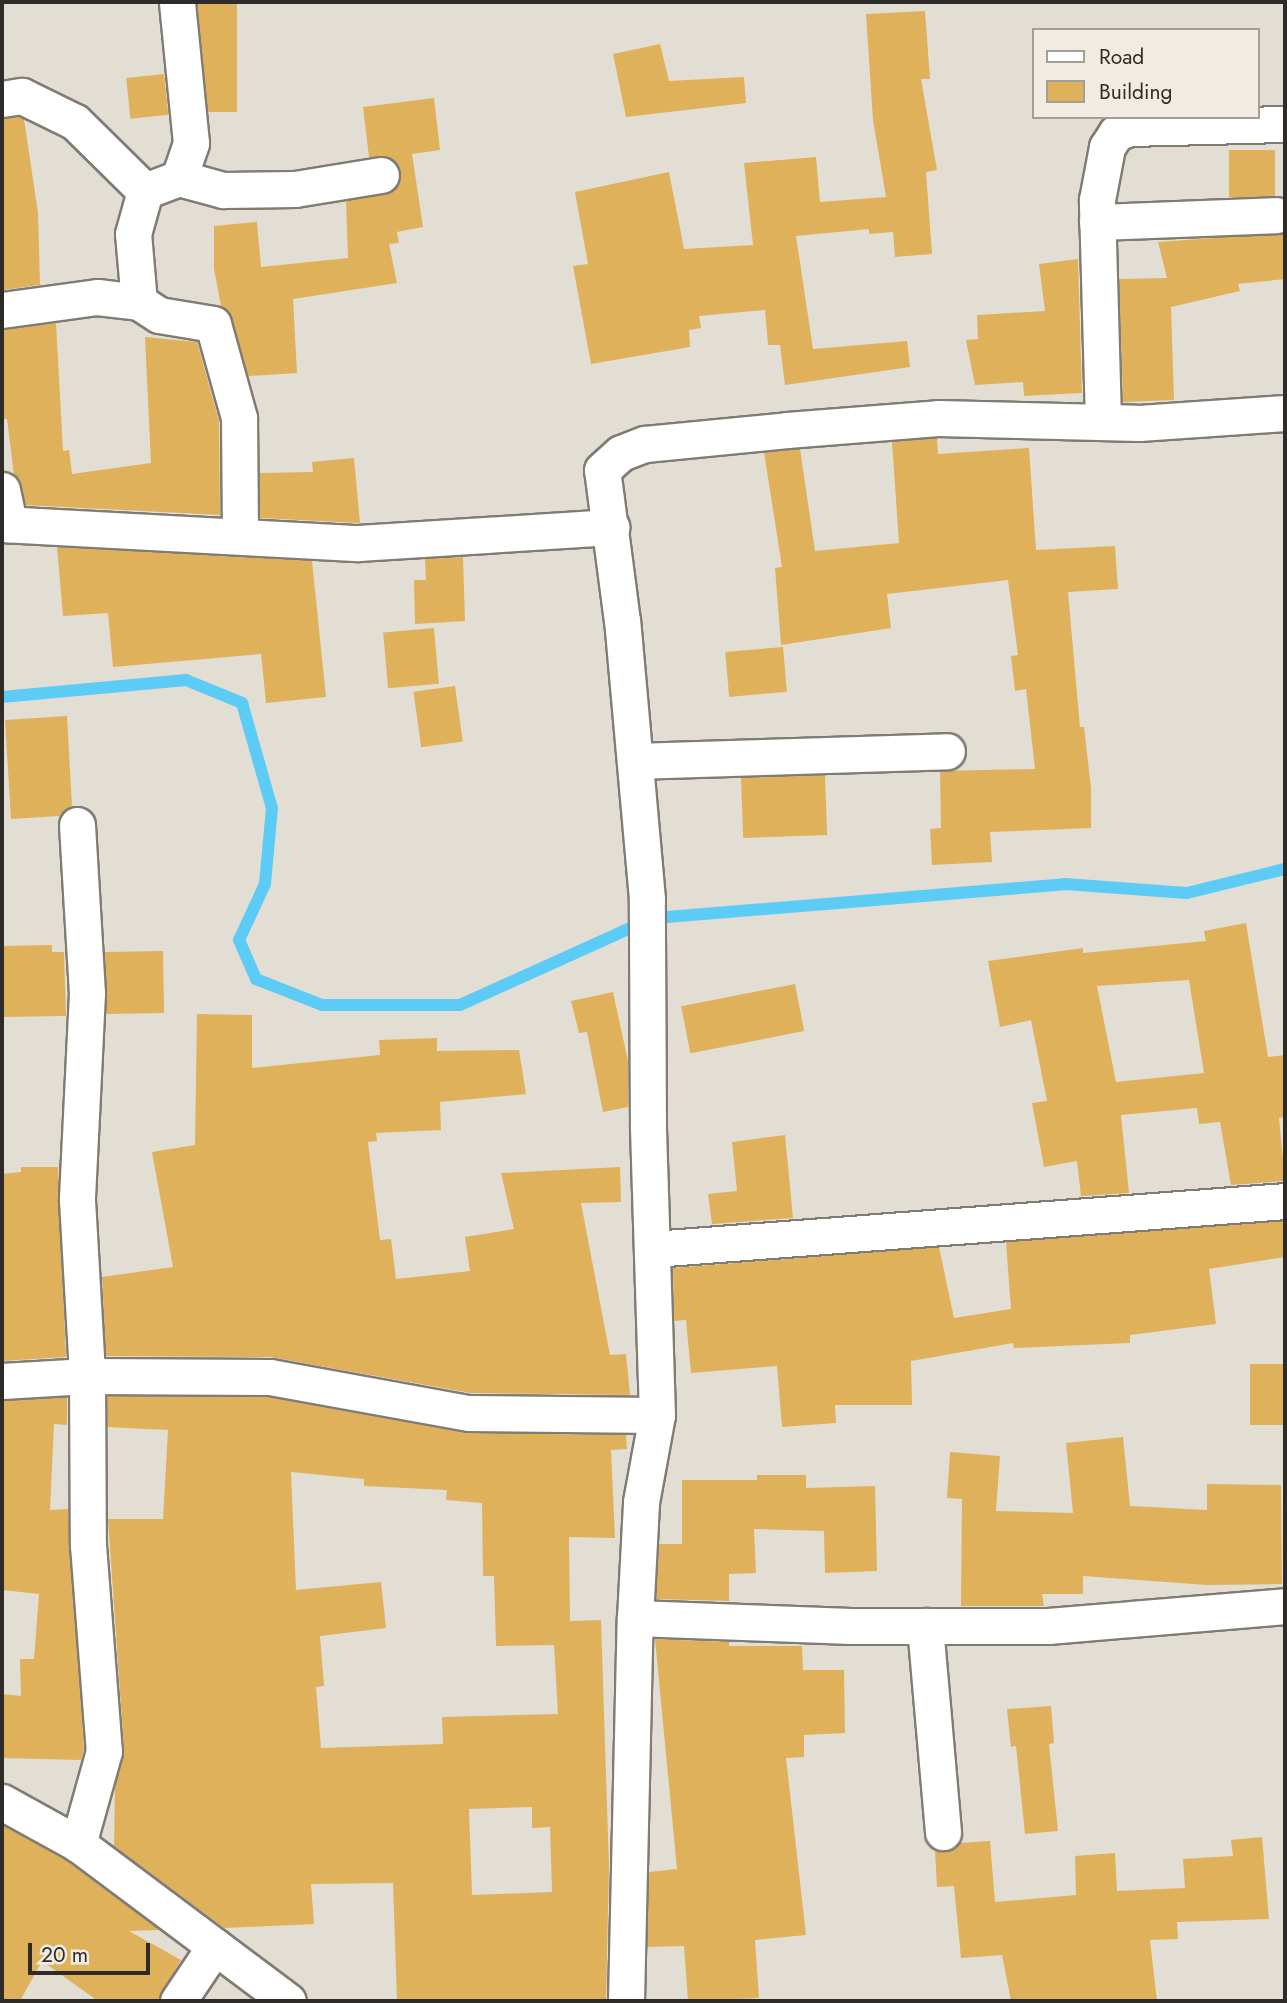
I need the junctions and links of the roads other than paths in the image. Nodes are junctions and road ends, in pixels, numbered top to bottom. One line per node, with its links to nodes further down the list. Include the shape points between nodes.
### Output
1 (177, 2): 5 (street, via 191,144)
2 (2, 99): 6 (street, via 22,96 75,122)
3 (1285, 124): 8 (street, via 1130,128 1116,133 1107,147)
4 (381, 175): 5 (street, via 295,190 223,191)
5 (179, 178): 6 (street)
6 (145, 191): 9 (street, via 133,234)
7 (1276, 215): 8 (street)
8 (1097, 222): 12 (street)
9 (139, 302): 10 (street, via 97,298); 16 (street, via 159,315 213,324 239,418)
10 (2, 310)
11 (1285, 413): 12 (street, via 1139,423)
12 (1103, 420): 15 (street, via 938,418 645,444 621,453 602,470)
13 (2, 490): 14 (street)
14 (5, 524): 16 (street)
15 (611, 527): 16 (street, via 358,543); 18 (street)
16 (240, 535)
17 (947, 751): 18 (street)
18 (635, 761): 21 (street, via 647,899)
19 (77, 825): 22 (street, via 87,993 78,1200)
20 (1285, 1201): 21 (street)
21 (653, 1249): 24 (street)
22 (87, 1377): 23 (street); 24 (street, via 270,1377 469,1413); 30 (street, via 88,1545 104,1751)
23 (2, 1381)
24 (657, 1415): 26 (street, via 641,1502)
25 (1285, 1606): 27 (street, via 1048,1626)
26 (635, 1618): 27 (street); 34 (street)
27 (925, 1626): 29 (street)
28 (2, 1802): 30 (street)
29 (943, 1832)
30 (78, 1844): 31 (street)
31 (215, 1946): 32 (street); 33 (street)
32 (178, 2001)
33 (288, 2001)
34 (626, 2001)

